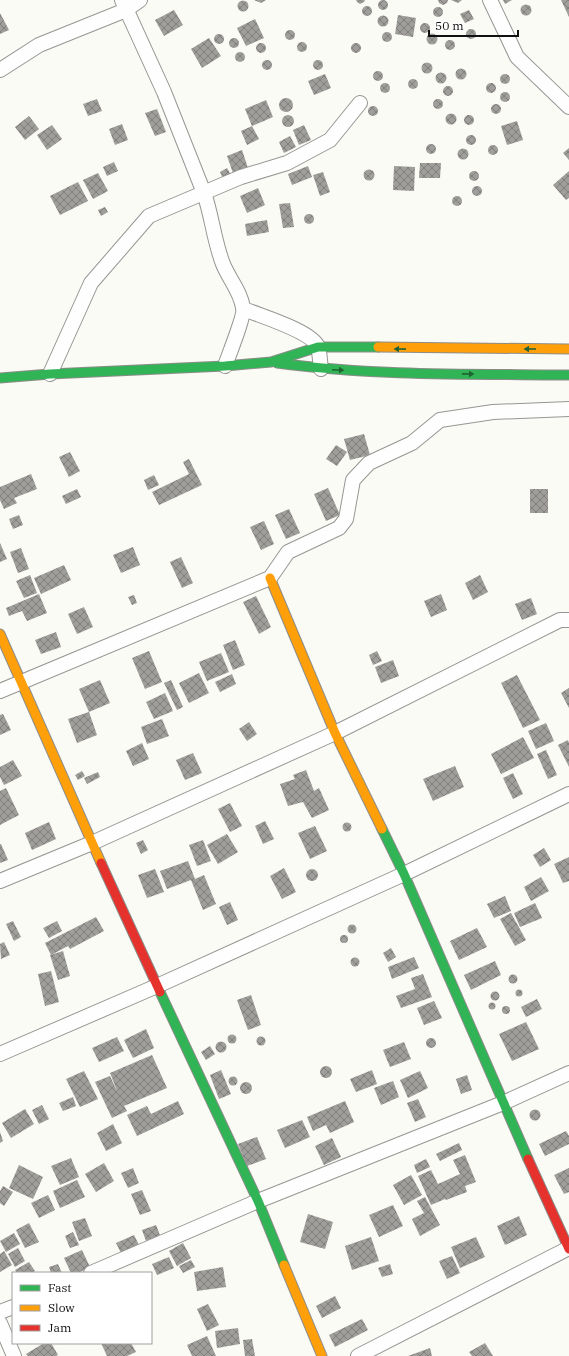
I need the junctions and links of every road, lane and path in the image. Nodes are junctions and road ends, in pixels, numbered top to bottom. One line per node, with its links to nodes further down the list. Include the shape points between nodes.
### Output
1 (140, 0): 3 (street)
2 (490, 0): 6 (street, via 517,57)
3 (124, 5): 4 (street, via 40,45); 7 (street, via 164,92)
4 (0, 70)
5 (360, 102): 7 (street, via 330,140 287,163 241,177)
6 (569, 107)
7 (204, 193): 8 (street, via 216,244); 14 (street, via 149,216 91,283)
8 (244, 310): 9 (street, via 305,333); 12 (street)
9 (318, 348): 10 (street, one-way to 9); 11 (street); 13 (street)
10 (569, 349)
11 (271, 362): 12 (street); 13 (street)
12 (225, 366): 14 (street)
13 (321, 369): 15 (street, one-way to 15, via 402,373)
14 (50, 374): 16 (street)
15 (569, 375)
16 (0, 378)
17 (569, 409): 18 (street, via 493,412 440,420 412,443 369,463 353,480 346,519 339,528 288,552)
18 (270, 578): 21 (street); 23 (street)
19 (569, 620): 23 (street, via 560,620)
20 (0, 634): 21 (street)
21 (22, 682): 22 (street); 25 (street)
22 (0, 691)
23 (336, 733): 25 (street); 26 (street)
24 (569, 794): 26 (street)
25 (92, 843): 27 (street); 28 (street)
26 (404, 874): 28 (street); 31 (street)
27 (0, 881)
28 (157, 986): 29 (street); 32 (street)
29 (0, 1054)
30 (569, 1074): 31 (street)
31 (503, 1103): 32 (street); 33 (street)
32 (258, 1201): 34 (street); 39 (street)
33 (569, 1248): 40 (street)
34 (93, 1272)
35 (12, 1307): 36 (street)
36 (0, 1312)
37 (0, 1323): 38 (street)
38 (14, 1356)
39 (322, 1356)
40 (358, 1356)

